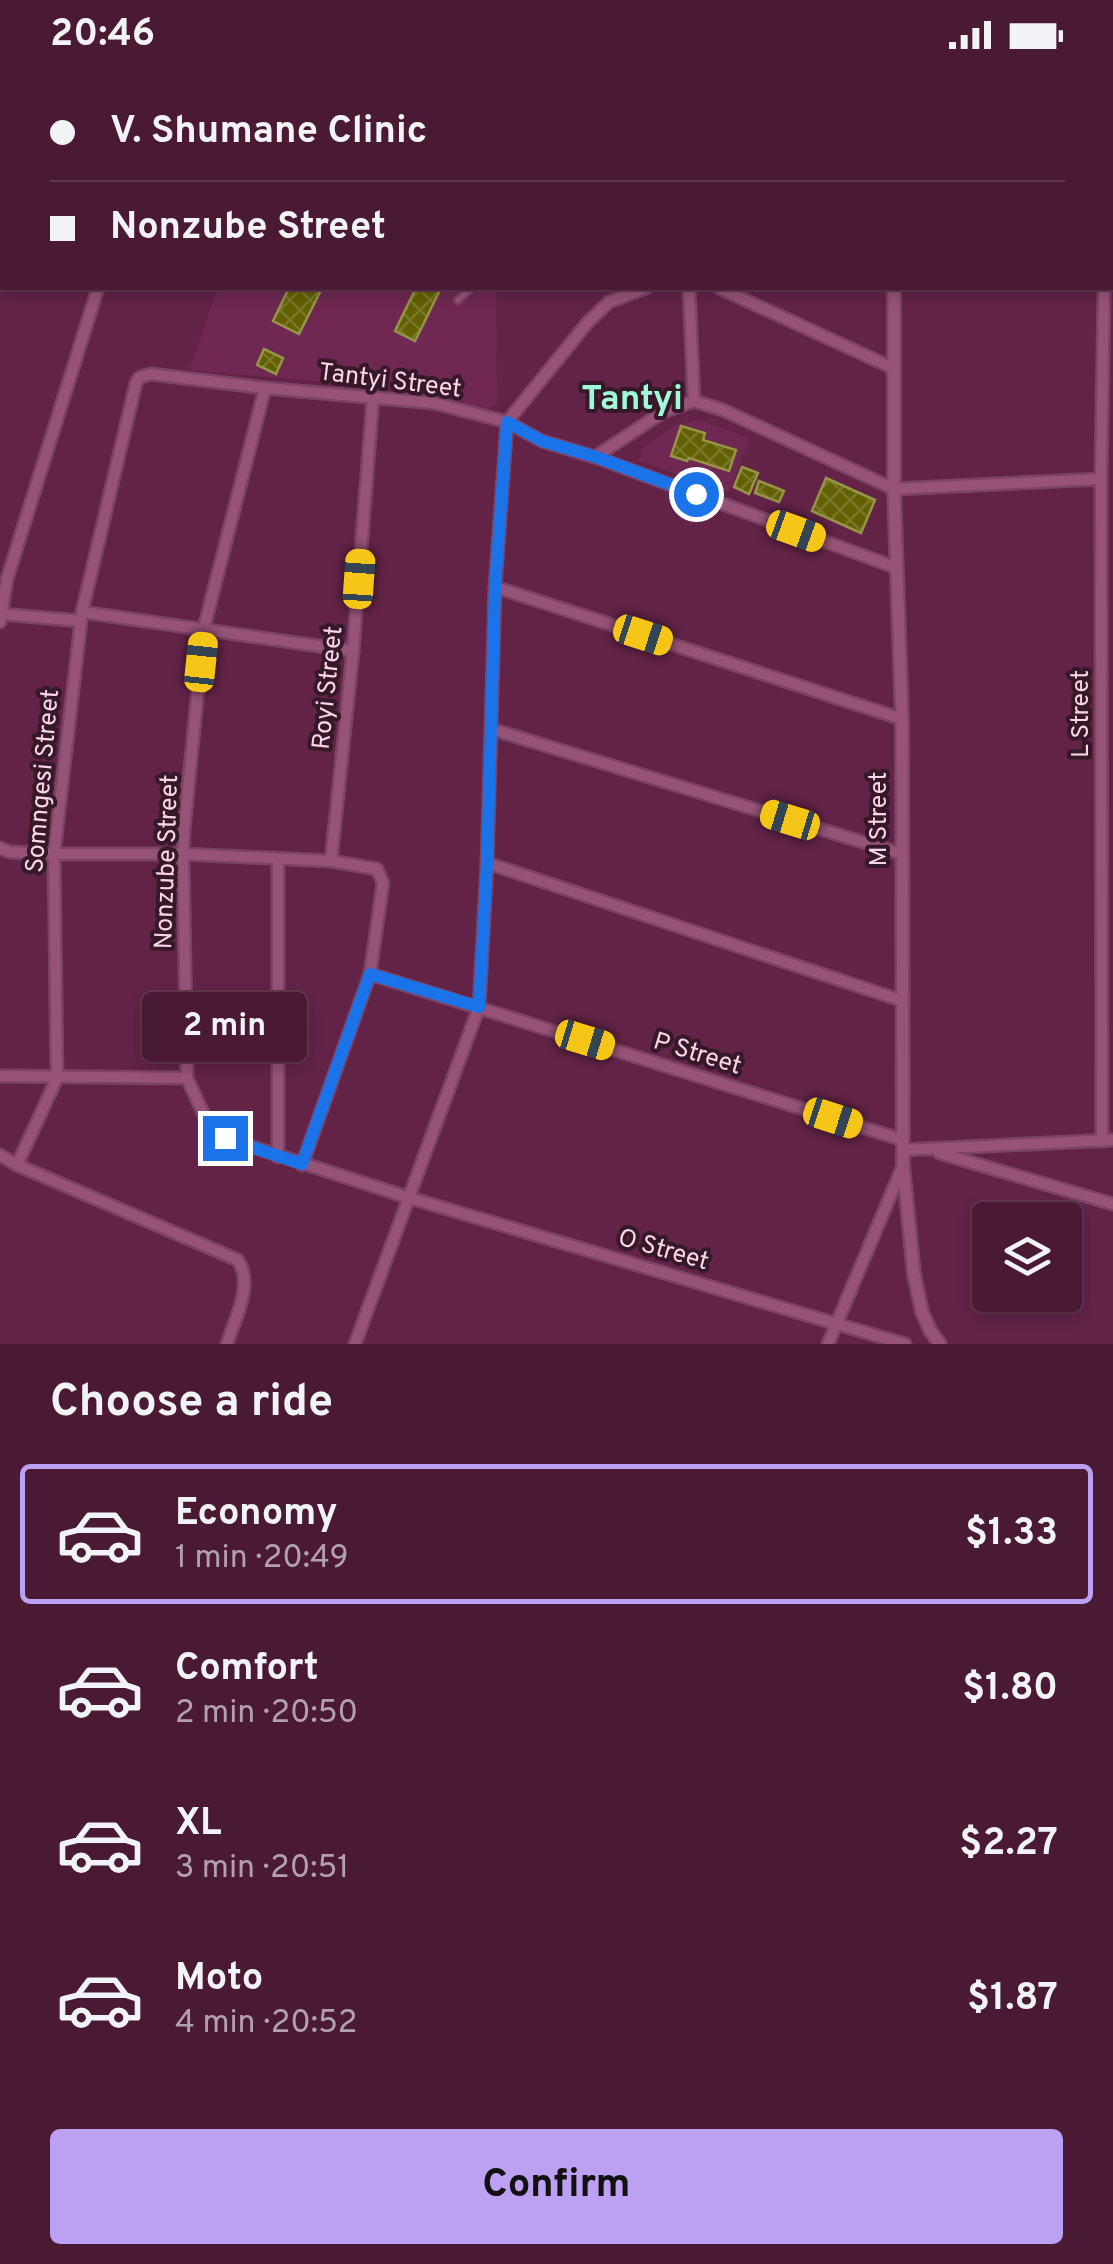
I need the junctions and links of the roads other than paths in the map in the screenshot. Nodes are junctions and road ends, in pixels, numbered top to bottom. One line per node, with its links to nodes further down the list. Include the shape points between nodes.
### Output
1 (97, 290): 20 (street)
2 (470, 290): 8 (lane)
3 (641, 290): 14 (street, via 609,302 588,322)
4 (689, 290): 13 (street)
5 (723, 290): 9 (street)
6 (894, 290): 9 (street, M Street)
7 (1104, 290): 15 (street, L Street)
8 (458, 300)
9 (895, 369): 18 (street, M Street)
10 (151, 374): 11 (street, Tantyi Street); 23 (street, Somngesi Street, via 136,383)
11 (265, 388): 12 (street, Tantyi Street); 25 (street, Nonzube Street)
12 (373, 398): 14 (street, Tantyi Street, via 434,403); 26 (street, Royi Street)
13 (694, 401): 16 (street, via 662,412); 18 (street)
14 (507, 422): 16 (street, Tantyi Street); 21 (street)
15 (1107, 452): 17 (street, L Street)
16 (596, 457): 19 (street, Tantyi Street)
17 (1101, 479): 18 (street); 42 (street, L Street)
18 (894, 489): 19 (street, M Street)
19 (896, 568): 27 (street, M Street)
20 (3, 578): 22 (street)
21 (495, 587): 27 (street); 28 (street)
22 (1, 614): 23 (street); 24 (street)
23 (81, 617): 25 (street); 30 (street, Somngesi Street)
24 (0, 622)
25 (204, 628): 26 (street); 31 (street, Nonzube Street)
26 (353, 651): 34 (street, Royi Street)
27 (902, 719): 32 (street, M Street)
28 (491, 730): 32 (street); 35 (street)
29 (0, 848): 30 (street)
30 (54, 854): 31 (street); 40 (street, Somngesi Street)
31 (183, 854): 33 (street); 41 (street, Nonzube Street)
32 (902, 854): 37 (street, M Street)
33 (278, 859): 34 (street); 46 (street)
34 (331, 861): 36 (street, via 381,874)
35 (487, 863): 37 (street); 38 (street)
36 (370, 974): 38 (street, P Street); 47 (street)
37 (903, 1001): 43 (street, M Street)
38 (479, 1007): 43 (street, P Street); 50 (street)
39 (0, 1076): 40 (street)
40 (58, 1078): 41 (street); 48 (street)
41 (187, 1078): 46 (street, Nonzube Street, via 212,1128)
42 (1108, 1141): 44 (street, P Street)
43 (904, 1145): 44 (street, P Street); 49 (street, M Street)
44 (929, 1149): 51 (street, P Street)
45 (0, 1155): 48 (street)
46 (278, 1158): 47 (street, Nonzube Street)
47 (302, 1164): 50 (street, Nonzube Street)
48 (16, 1165): 53 (street, via 238,1260 245,1285)
49 (904, 1165): 52 (street); 57 (street, M Street, via 914,1274 922,1312)
50 (410, 1198): 52 (street, O Street); 54 (street)
51 (1113, 1204)
52 (837, 1323): 55 (street); 56 (street, O Street)
53 (227, 1344)
54 (355, 1344)
55 (828, 1344)
56 (905, 1344)
57 (940, 1344)

